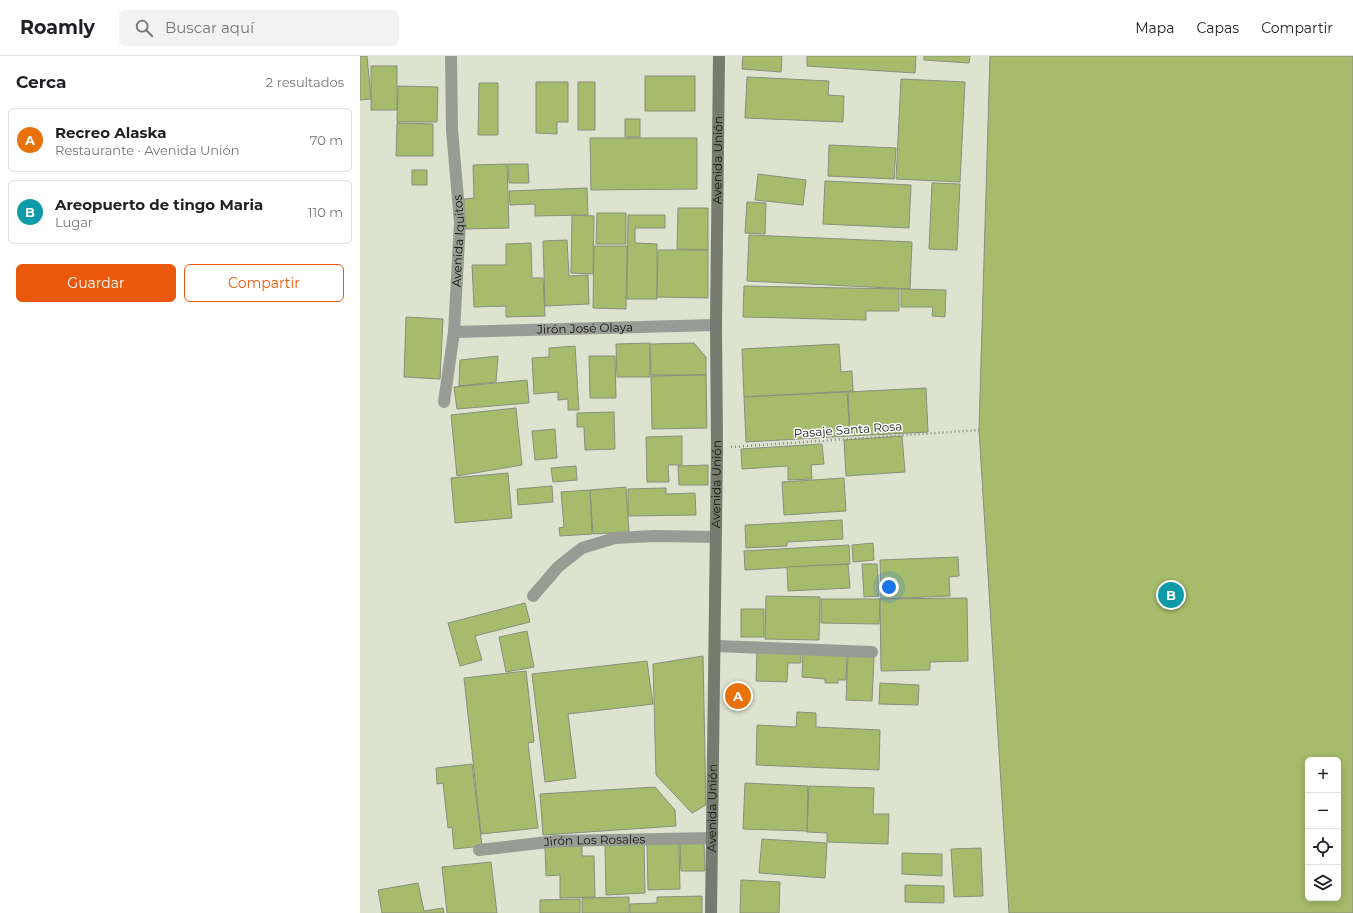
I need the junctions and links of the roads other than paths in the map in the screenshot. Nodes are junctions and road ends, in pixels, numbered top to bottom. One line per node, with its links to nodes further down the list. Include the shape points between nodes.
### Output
1 (451, 56): 4 (street, Avenida Iquitos, via 452,130 460,222)
2 (719, 56): 3 (main road, Avenida Unión)
3 (716, 325): 4 (street, Jirón José Olaya); 6 (main road, Avenida Unión)
4 (454, 332): 5 (street, Avenida Iquitos)
5 (444, 402)
6 (715, 537): 7 (street, via 614,538 582,548 558,566); 8 (main road, Avenida Unión)
7 (533, 596)
8 (714, 646): 9 (street); 10 (main road, Avenida Unión)
9 (872, 652)
10 (712, 838): 11 (street, Jirón Los Rosales, via 557,841); 12 (main road, Avenida Unión)
11 (479, 850)
12 (710, 913)

